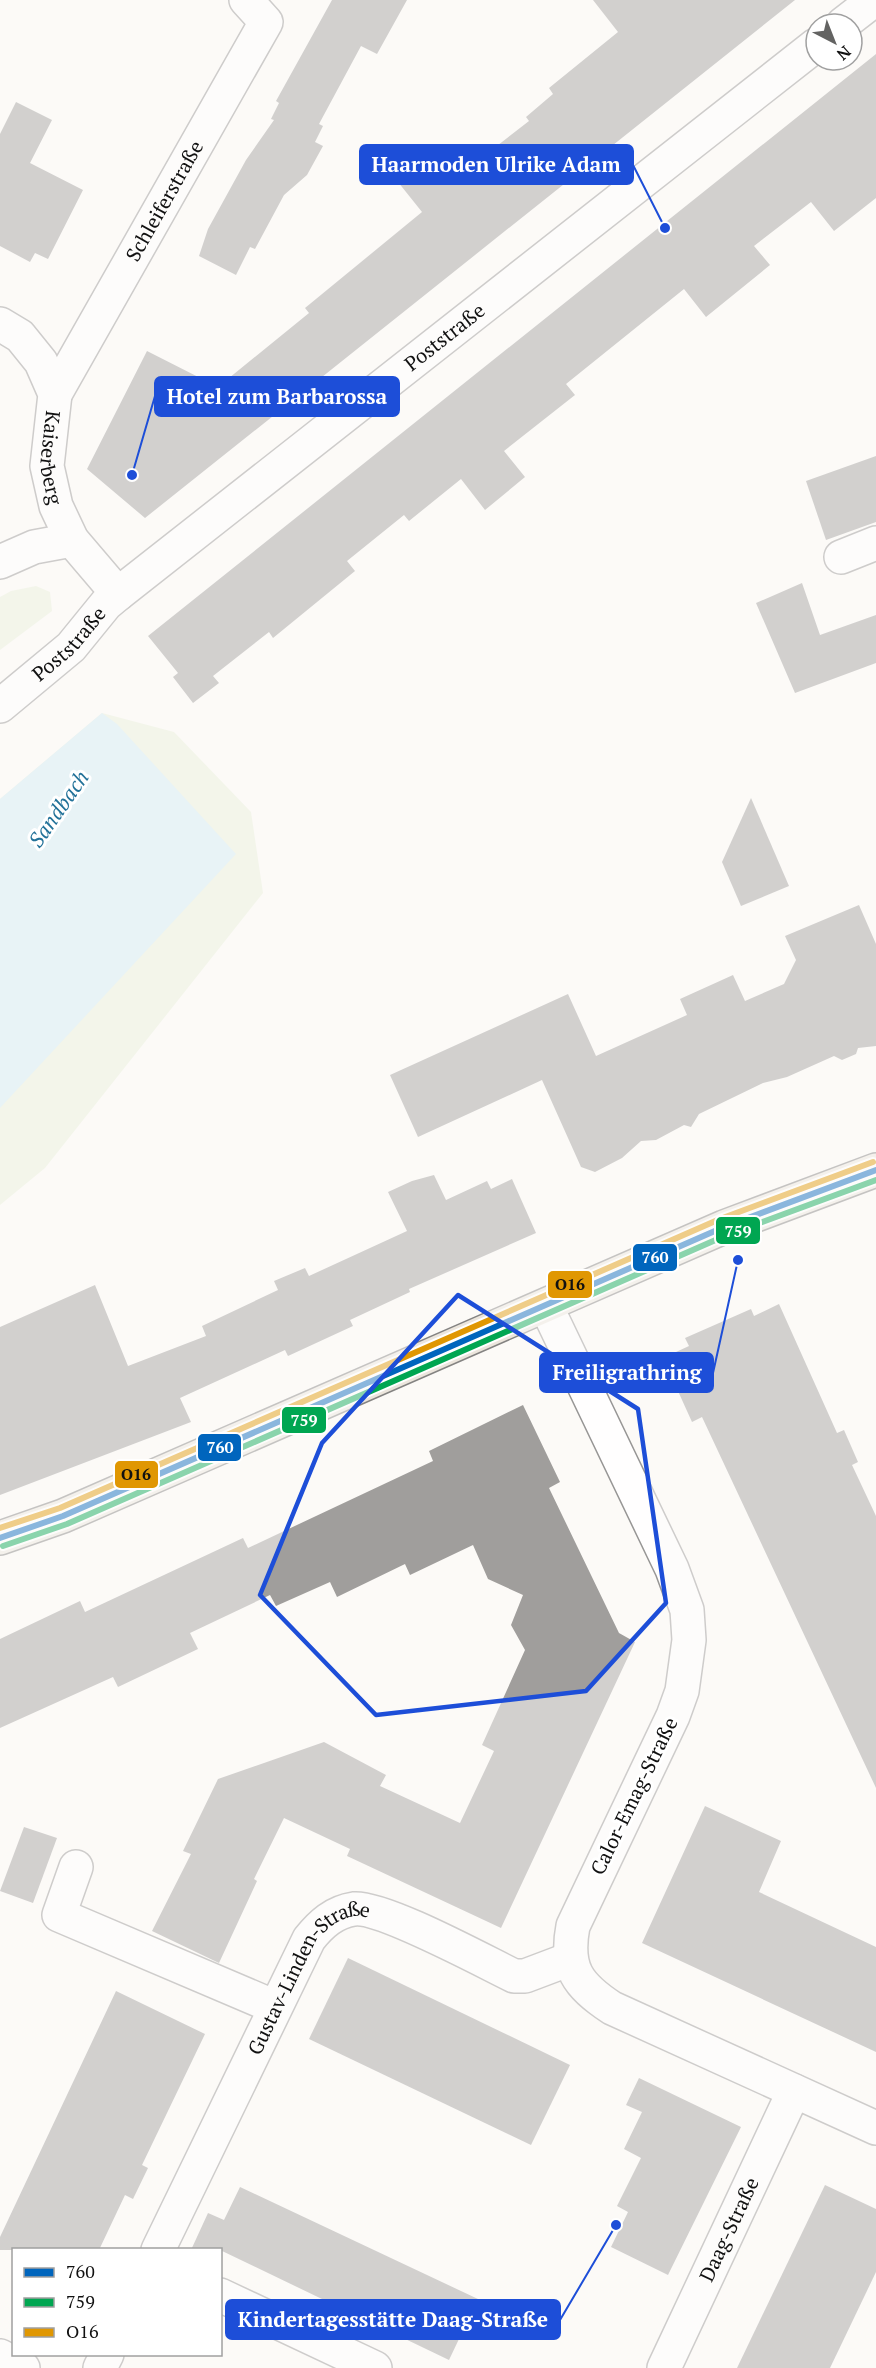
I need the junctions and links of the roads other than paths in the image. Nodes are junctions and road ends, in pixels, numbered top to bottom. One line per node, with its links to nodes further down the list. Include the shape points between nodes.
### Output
1 (874, 0): 3 (street)
2 (250, 4): 6 (street, Schleiferstraße, via 266,22)
3 (858, 12)
4 (804, 54): 11 (street, Poststraße)
5 (0, 324): 6 (street, Kaiserberg, via 20,336 41,362)
6 (55, 394): 7 (street, Kaiserberg, via 47,466 56,506)
7 (72, 540): 10 (street, via 34,547); 11 (street, Kaiserberg)
8 (876, 543): 9 (street)
9 (841, 556)
10 (0, 562)
11 (112, 599): 12 (street, Poststraße, via 71,647)
12 (0, 706)
13 (876, 1170): 14 (main road, via 724,1227)
14 (546, 1306): 15 (main road, via 63,1516); 17 (street, Calor-Emag-Straße, via 672,1569 687,1611 689,1640 687,1669 673,1716 573,1926)
15 (0, 1538)
16 (76, 1867): 18 (street, via 59,1915)
17 (570, 1959): 18 (street, Gustav-Linden-Straße, via 525,1976 514,1976 381,1913 356,1909 341,1912 319,1926); 19 (street, via 584,1987 612,2008)
18 (275, 2007): 21 (street, Gustav-Linden-Straße)
19 (794, 2091): 20 (street); 26 (street, Daag-Straße)
20 (876, 2128)
21 (159, 2248)
22 (222, 2296): 25 (street)
23 (0, 2356): 24 (street)
24 (24, 2368)
25 (375, 2368)
26 (664, 2368)

